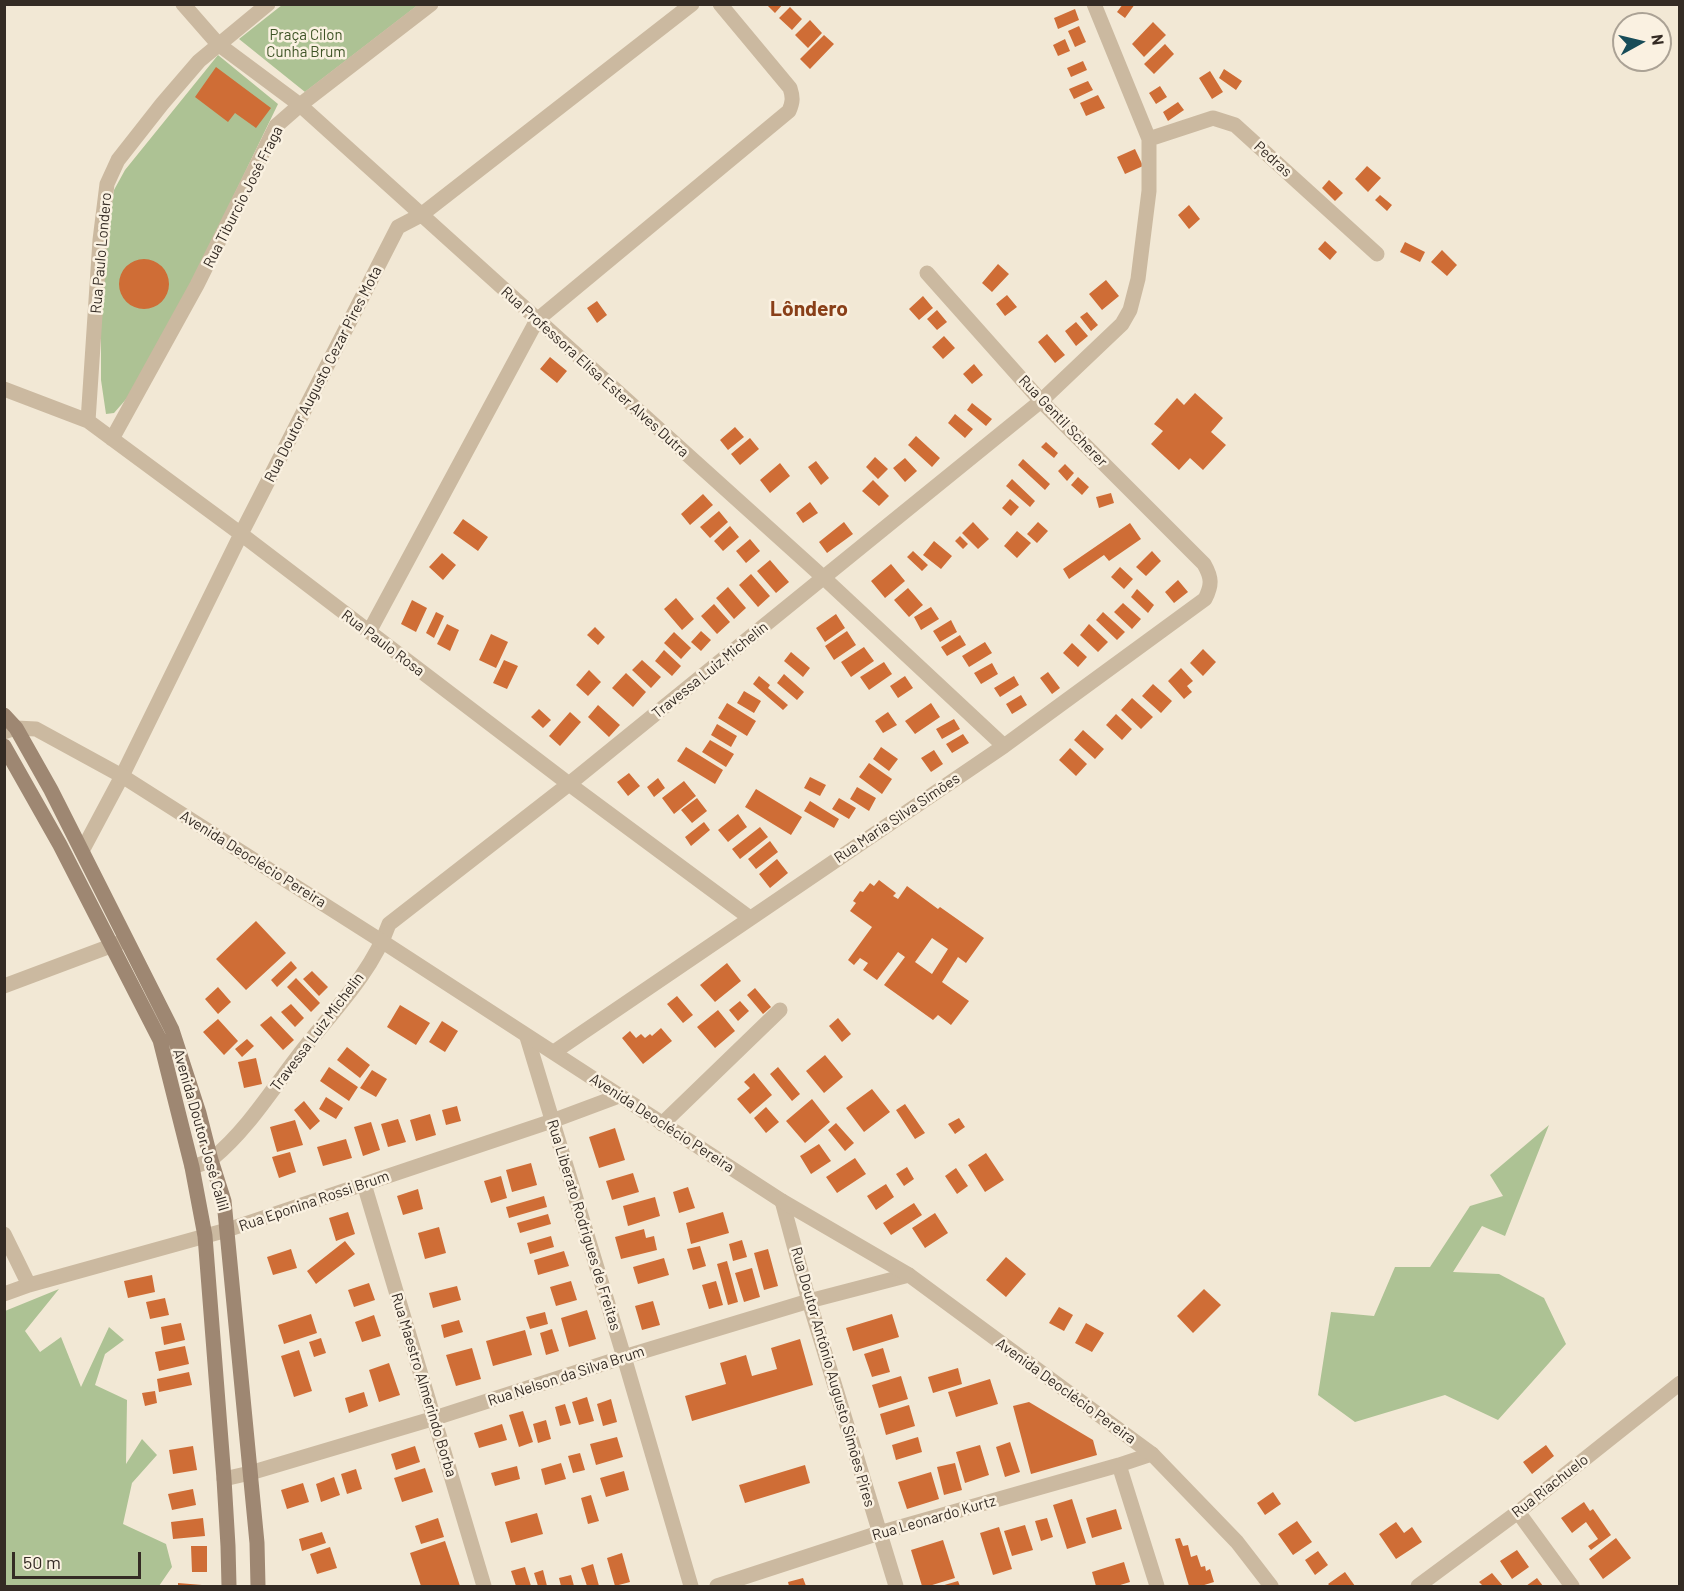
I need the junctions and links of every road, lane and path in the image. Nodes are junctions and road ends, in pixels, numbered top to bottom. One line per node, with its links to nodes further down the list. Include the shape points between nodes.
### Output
1 (183, 4): 7 (street, Rua Professora Elisa Ester Alves Dutra)
2 (268, 4): 7 (street, Rua Paulo Londero)
3 (431, 4): 8 (street, Rua Tiburcio José Fraga)
4 (692, 4): 10 (street, Rua Doutor Augusto Cezar Pires Mota)
5 (720, 4): 13 (street, via 790,88 793,96 789,111)
6 (1094, 4): 9 (street)
7 (218, 44): 8 (street, Rua Professora Elisa Ester Alves Dutra); 16 (street, Rua Paulo Londero, via 162,104 118,160 107,184)
8 (300, 105): 10 (street, Rua Professora Elisa Ester Alves Dutra); 17 (street, Rua Tiburcio José Fraga, via 276,126 197,285)
9 (1149, 139): 11 (street, Pedras, via 1213,118 1235,125); 15 (street, Travessa Luiz Michelin, via 1149,191 1130,310 1122,324)
10 (421, 215): 13 (street, Rua Professora Elisa Ester Alves Dutra); 18 (street, Rua Doutor Augusto Cezar Pires Mota, via 398,227)
11 (1377, 254)
12 (927, 273): 15 (street, Rua Gentil Scherer)
13 (537, 320): 20 (street, Rua Professora Elisa Ester Alves Dutra); 21 (street)
14 (4, 389): 16 (street, Rua Paulo Rosa)
15 (1041, 401): 19 (street, Rua Gentil Scherer); 20 (street, Travessa Luiz Michelin)
16 (88, 421): 17 (street, Rua Paulo Rosa)
17 (112, 439): 18 (street, Rua Paulo Rosa)
18 (241, 534): 21 (street, Rua Paulo Rosa); 25 (street, Rua Doutor Augusto Cezar Pires Mota)
19 (1204, 564): 24 (street, Rua Maria Silva Simões, via 1210,573 1211,587 1205,599)
20 (824, 578): 24 (street, Rua Professora Elisa Ester Alves Dutra); 26 (street, Travessa Luiz Michelin)
21 (369, 632): 26 (street, Rua Paulo Rosa)
22 (4, 715): 23 (main road, Avenida Doutor José Callil)
23 (8, 734): 25 (street, Avenida Deoclécio Pereira, via 36,729); 27 (main road, Avenida Doutor José Callil); 31 (main road, Avenida Doutor José Callil)
24 (1004, 746): 28 (street, Rua Maria Silva Simões)
25 (122, 776): 27 (street, Rua Doutor Augusto Cezar Pires Mota); 30 (street, Avenida Deoclécio Pereira)
26 (569, 784): 28 (street, Rua Paulo Rosa); 30 (street, Travessa Luiz Michelin, via 388,924)
27 (82, 851): 29 (main road, Avenida Doutor José Callil)
28 (750, 918): 35 (street, Rua Maria Silva Simões)
29 (127, 940): 31 (street); 39 (main road, Avenida Doutor José Callil, via 172,1030)
30 (382, 942): 34 (street, Avenida Deoclécio Pereira); 39 (street, Travessa Luiz Michelin, via 345,1000 252,1119)
31 (111, 946): 32 (street); 40 (main road, Avenida Doutor José Callil, via 160,1040)
32 (4, 986)
33 (780, 1010): 38 (street)
34 (527, 1037): 35 (street, Avenida Deoclécio Pereira); 37 (street, Rua Liberato Rodrigues de Freitas)
35 (554, 1052): 36 (street, Avenida Deoclécio Pereira)
36 (619, 1096): 37 (street, Rua Eponina Rossi Brum); 38 (street, Avenida Deoclécio Pereira)
37 (552, 1121): 41 (street, Rua Eponina Rossi Brum); 50 (street, Rua Liberato Rodrigues de Freitas)
38 (662, 1124): 42 (street, Avenida Deoclécio Pereira)
39 (211, 1160): 40 (street, Travessa Luiz Michelin); 43 (main road, Avenida Doutor José Callil, via 224,1201)
40 (192, 1167): 45 (main road, Avenida Doutor José Callil)
41 (364, 1184): 43 (street, Rua Eponina Rossi Brum); 52 (street, Rua Maestro Almerindo Borba)
42 (782, 1201): 46 (street, Avenida Deoclécio Pereira); 49 (street, Rua Doutor Antônio Augusto Simões Pires)
43 (227, 1230): 45 (street, Rua Eponina Rossi Brum); 55 (main road, Avenida Doutor José Callil)
44 (4, 1234): 47 (street)
45 (205, 1236): 47 (street, Rua Eponina Rossi Brum); 56 (main road, Avenida Doutor José Callil)
46 (909, 1275): 49 (street, Rua Nelson da Silva Brum); 53 (street, Avenida Deoclécio Pereira)
47 (29, 1285): 48 (street, Rua Eponina Rossi Brum)
48 (4, 1294)
49 (809, 1301): 50 (street, Rua Nelson da Silva Brum); 58 (street, Rua Doutor Antônio Augusto Simões Pires)
50 (624, 1357): 52 (street, Rua Nelson da Silva Brum); 62 (street, Rua Liberato Rodrigues de Freitas)
51 (1680, 1383): 57 (street, Rua Riachuelo)
52 (435, 1418): 55 (street, Rua Nelson da Silva Brum); 61 (street, Rua Maestro Almerindo Borba)
53 (1152, 1454): 54 (street, Rua Leonardo Kurtz); 66 (street, Avenida Deoclécio Pereira, via 1236,1542)
54 (1119, 1465): 58 (street, Rua Leonardo Kurtz); 65 (street)
55 (250, 1473): 56 (street, Rua Nelson da Silva Brum); 60 (main road, Avenida Doutor José Callil)
56 (224, 1479): 59 (main road, Avenida Doutor José Callil)
57 (1518, 1512): 67 (street, Rua Riachuelo); 68 (street)
58 (879, 1533): 63 (street, Rua Leonardo Kurtz); 64 (street, Rua Doutor Antônio Augusto Simões Pires)
59 (229, 1587)
60 (258, 1587)
61 (484, 1587)
62 (691, 1587)
63 (717, 1587)
64 (896, 1587)
65 (1157, 1587)
66 (1271, 1587)
67 (1418, 1587)
68 (1572, 1587)

